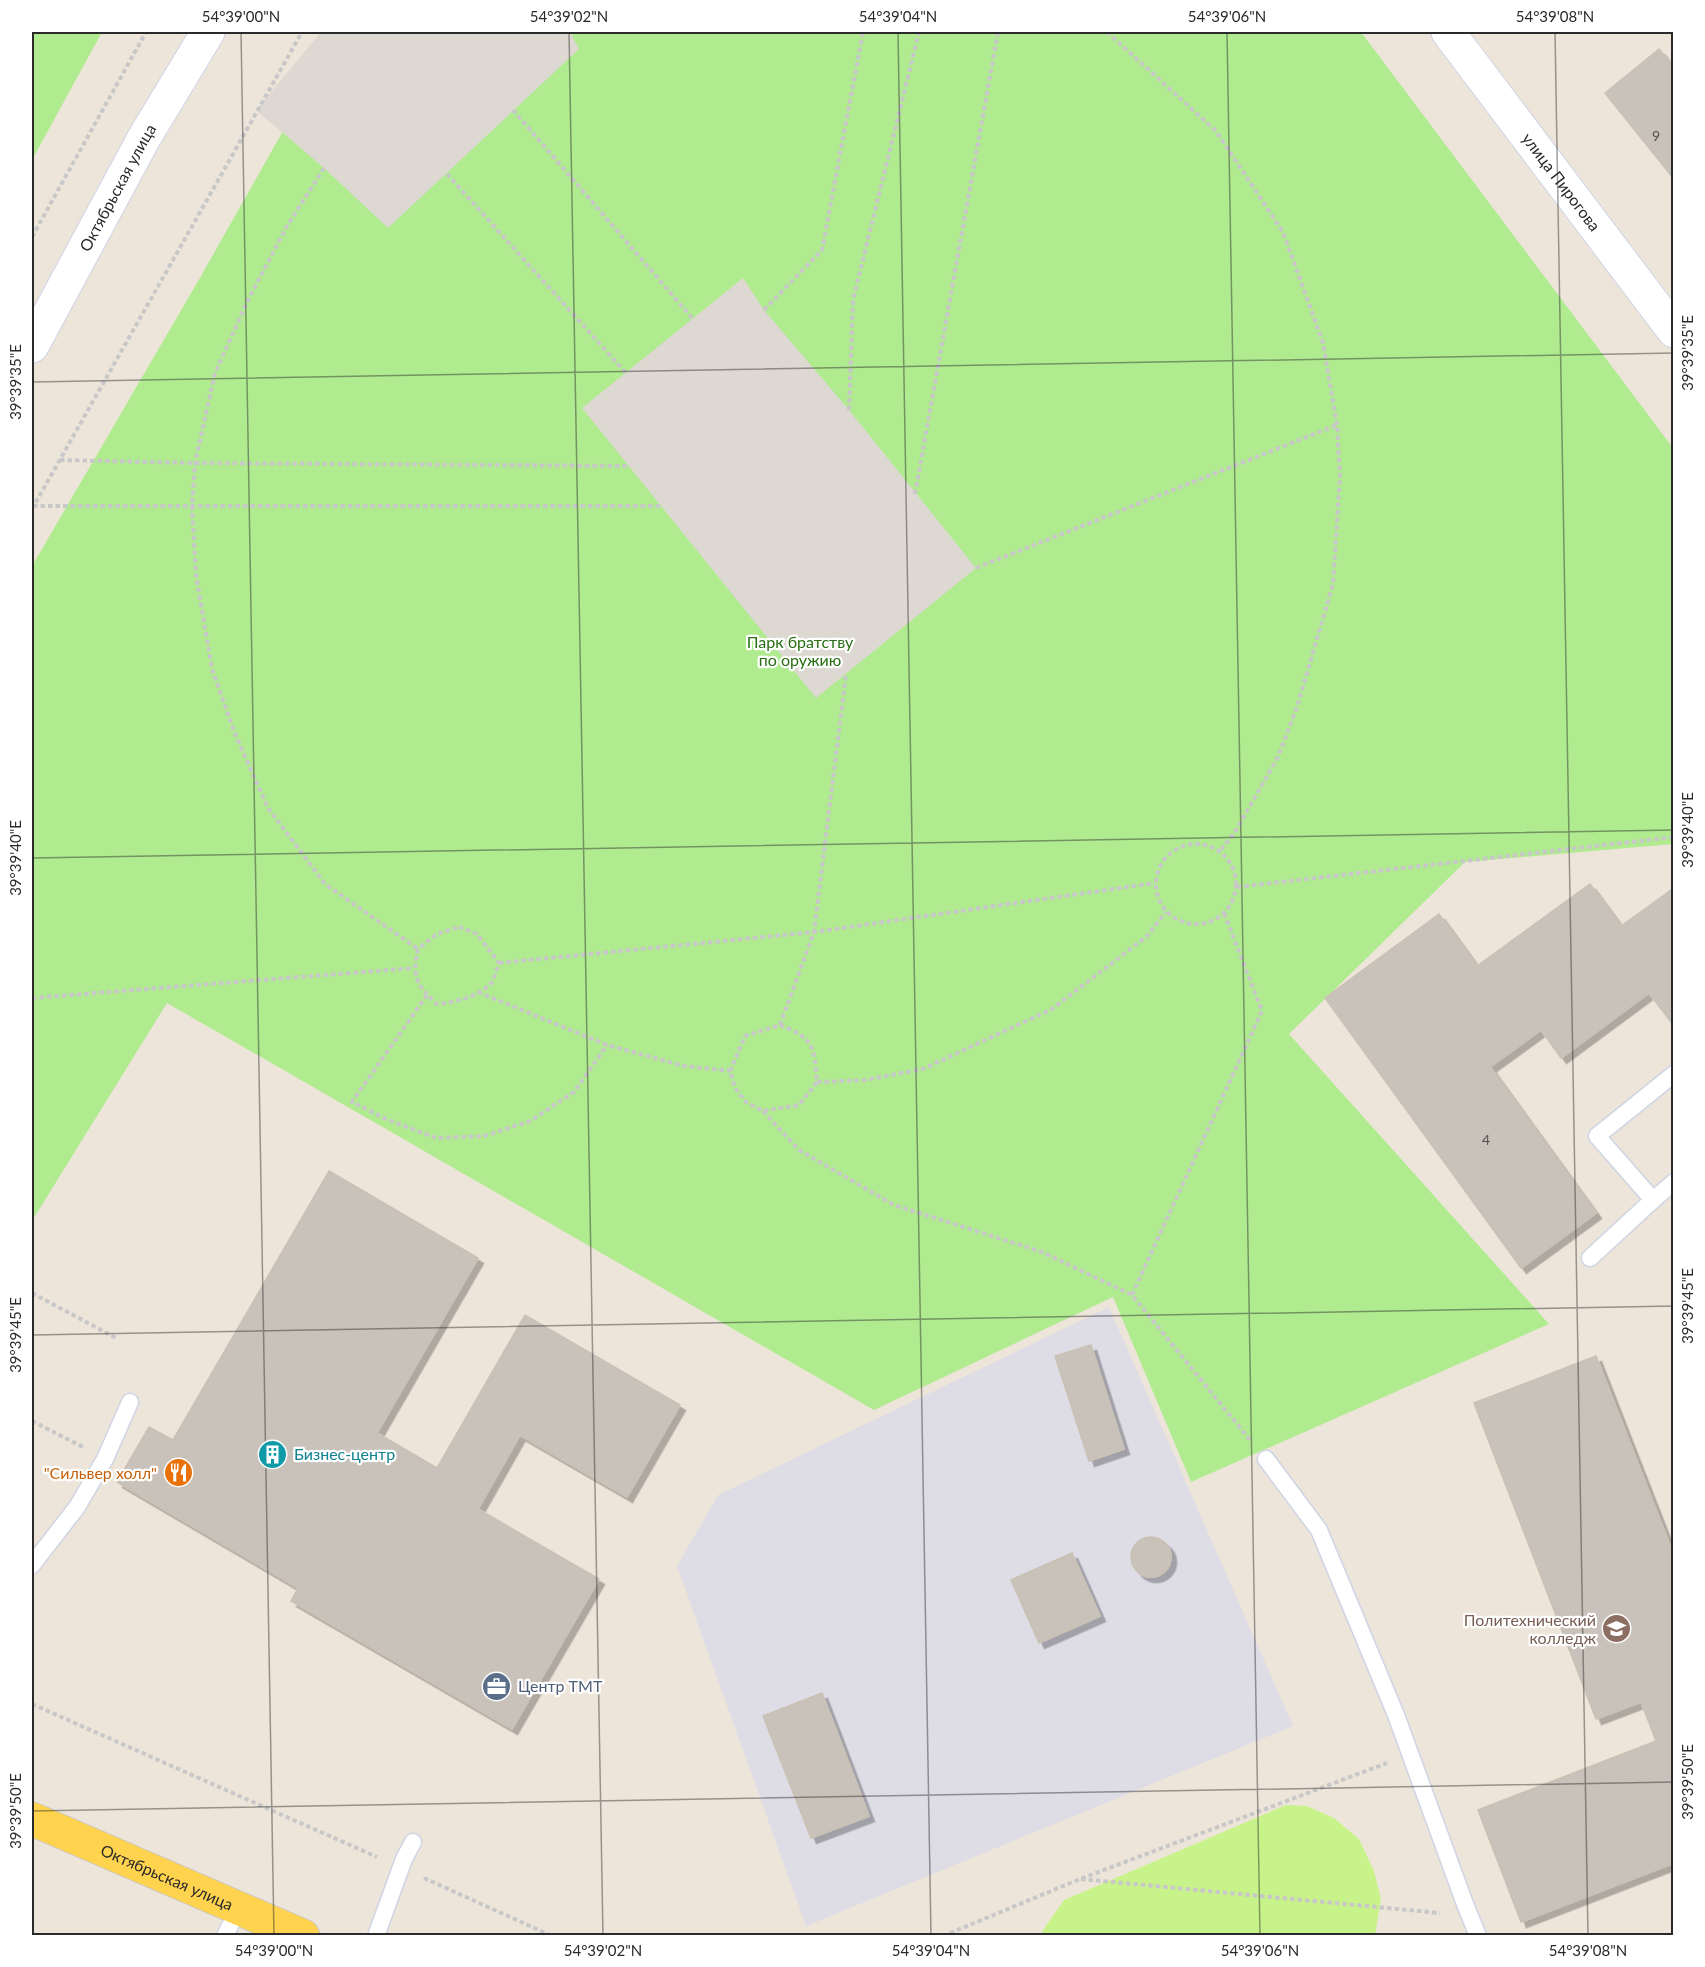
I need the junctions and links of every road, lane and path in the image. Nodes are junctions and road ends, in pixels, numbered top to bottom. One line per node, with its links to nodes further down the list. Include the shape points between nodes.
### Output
1 (146, 32): 12 (path)
2 (208, 32): 16 (main road, Октябрьская улица, via 144,138)
3 (302, 32): 20 (path)
4 (863, 32): 13 (path, via 822,250)
5 (920, 32): 18 (path, via 853,300)
6 (998, 32): 23 (path)
7 (1107, 32): 19 (path, via 1216,131 1284,232 1323,343)
8 (1460, 36): 15 (main road, улица Пирогова)
9 (513, 110): 14 (path)
10 (324, 168): 21 (path, via 287,226 215,373)
11 (447, 174): 17 (path)
12 (32, 237)
13 (764, 310)
14 (693, 319)
15 (1674, 331)
16 (32, 346)
17 (626, 373)
18 (849, 410)
19 (1337, 425): 27 (path); 30 (path, via 1340,476 1333,584 1278,757)
20 (60, 460): 21 (path); 26 (path)
21 (195, 464): 22 (path); 25 (path)
22 (629, 466)
23 (915, 494)
24 (661, 506): 25 (path)
25 (192, 507): 26 (path); 36 (path, via 196,575 212,669 268,808 326,884)
26 (32, 508)
27 (976, 568)
28 (846, 674): 35 (path)
29 (1674, 837): 32 (path)
30 (1220, 851): 31 (path, via 1191,843 1174,850 1160,864); 32 (path, via 1231,862)
31 (1155, 883): 33 (path); 35 (path)
32 (1237, 887): 34 (path, via 1233,902)
33 (1166, 912): 34 (path, via 1195,925); 46 (path, via 1146,937 1052,1009 922,1069 865,1080)
34 (1224, 913): 52 (path, via 1262,1011)
35 (814, 932): 37 (path); 42 (path)
36 (418, 949): 37 (path, via 437,934 459,927 477,934); 38 (path)
37 (499, 963): 39 (path, via 492,982)
38 (414, 968): 40 (path, via 418,984); 41 (path)
39 (478, 992): 40 (path, via 455,1003 437,1004); 43 (path)
40 (427, 995): 43 (path, via 352,1102 436,1138 484,1136 530,1120 574,1092)
41 (32, 999)
42 (780, 1025): 44 (path, via 744,1036); 46 (path, via 801,1034 815,1052)
43 (608, 1045): 44 (path, via 684,1066)
44 (730, 1071): 47 (path, via 735,1088 746,1102)
45 (1674, 1074): 49 (lane, via 1597,1136)
46 (818, 1082): 47 (path, via 799,1105)
47 (763, 1111): 52 (path, via 799,1150 894,1205 1042,1252)
48 (1674, 1182): 49 (lane)
49 (1653, 1200): 50 (lane)
50 (1590, 1258)
51 (32, 1293): 53 (path)
52 (1132, 1295): 57 (path)
53 (118, 1339)
54 (130, 1402): 56 (lane)
55 (32, 1421): 56 (path)
56 (105, 1459): 58 (lane, via 77,1507)
57 (1266, 1459): 60 (lane, via 1319,1530)
58 (32, 1565)
59 (32, 1704): 63 (path)
60 (1411, 1754): 64 (path); 65 (lane)
61 (32, 1819): 66 (main road, Октябрьская улица)
62 (413, 1842): 63 (lane)
63 (401, 1868): 68 (lane); 69 (path)
64 (1080, 1879): 65 (path); 70 (path)
65 (1469, 1915): 71 (lane)
66 (231, 1922): 67 (main road, Октябрьская улица)
67 (303, 1935)
68 (376, 1935)
69 (552, 1935)
70 (944, 1935)
71 (1478, 1935)

